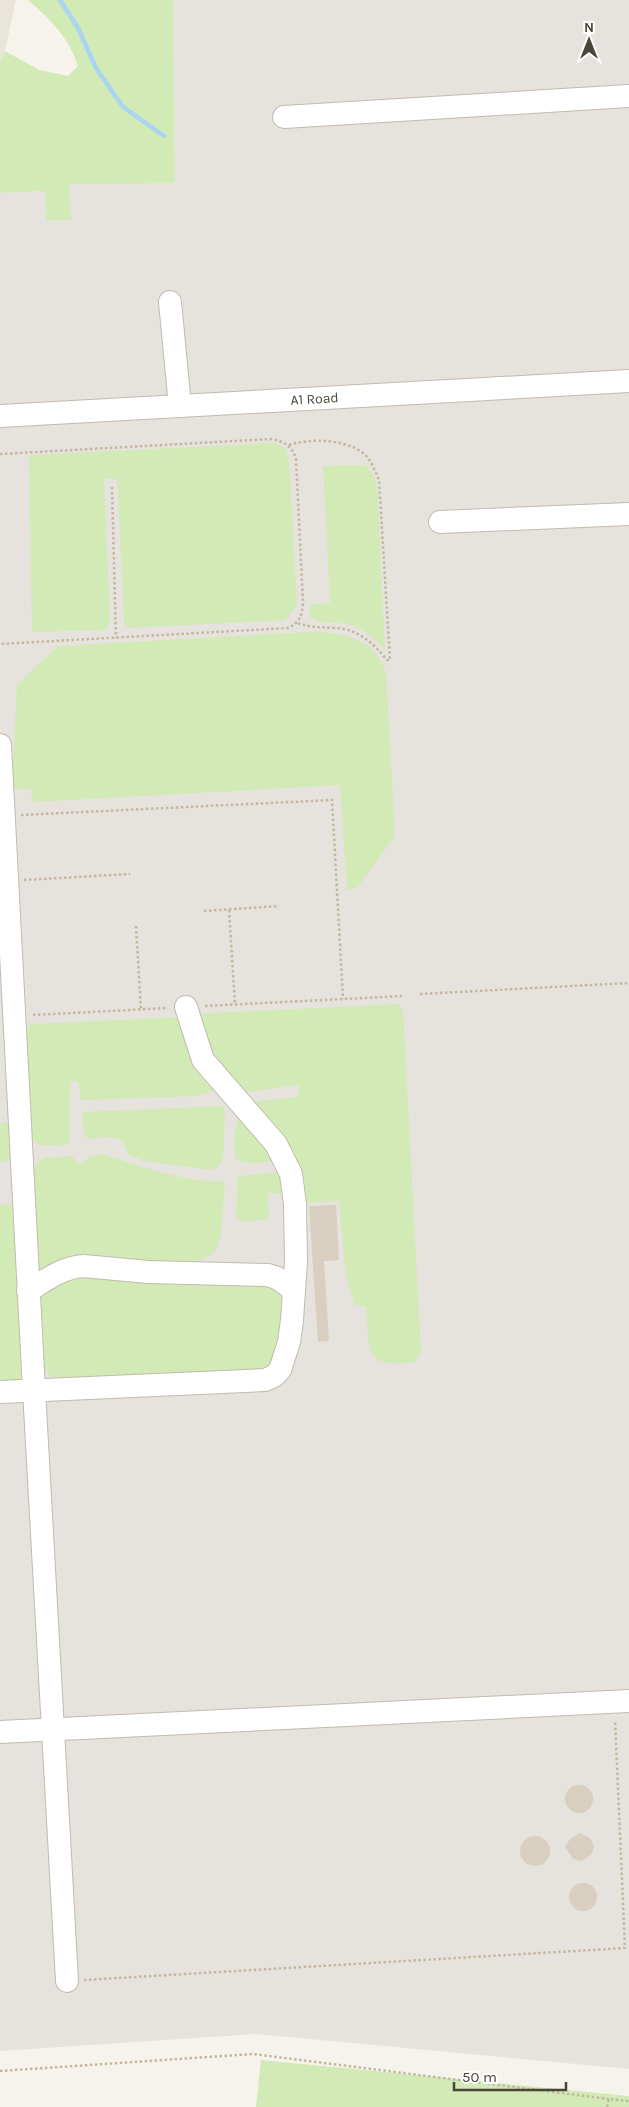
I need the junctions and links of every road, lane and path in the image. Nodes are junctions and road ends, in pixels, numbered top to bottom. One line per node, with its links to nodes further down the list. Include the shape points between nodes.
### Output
1 (629, 96): 2 (lane)
2 (284, 117)
3 (170, 302): 5 (lane)
4 (629, 381): 5 (lane, A1 Road)
5 (180, 406): 6 (lane, A1 Road)
6 (0, 416)
7 (289, 446): 8 (path, via 271,440); 12 (path, via 296,459 303,603); 12 (path, via 302,441 333,442 364,454 373,466 379,480 390,660 357,633 338,628 310,628)
8 (0, 454)
9 (112, 487): 13 (path)
10 (629, 514): 11 (lane)
11 (440, 522)
12 (297, 623): 13 (path, via 276,629)
13 (116, 638): 14 (path)
14 (0, 644)
15 (0, 745): 16 (lane)
16 (4, 816): 18 (lane); 26 (path, via 332,800)
17 (130, 874): 18 (path)
18 (7, 881): 30 (lane)
19 (279, 906): 20 (path)
20 (229, 910): 21 (path); 27 (path)
21 (204, 912)
22 (136, 926): 29 (path)
23 (629, 983): 24 (path)
24 (420, 994)
25 (402, 996): 26 (path)
26 (343, 999): 27 (path)
27 (235, 1005): 28 (path)
28 (186, 1007): 29 (path); 32 (lane, via 203,1060 276,1144 291,1174 295,1204)
29 (141, 1010): 30 (path)
30 (14, 1016): 31 (lane)
31 (28, 1290): 32 (lane, via 59,1272 84,1266 148,1272 268,1275); 33 (lane)
32 (294, 1290): 33 (lane, via 289,1342 280,1370 265,1380)
33 (34, 1390): 34 (lane); 37 (lane)
34 (0, 1392)
35 (621, 1701): 37 (lane); 38 (path, via 625,1948)
36 (0, 1732): 37 (lane)
37 (54, 1738): 38 (lane)
38 (67, 1981)
39 (0, 2070): 40 (path, via 253,2054)
40 (608, 2099): 41 (path); 42 (path)
41 (629, 2100)
42 (607, 2107)

